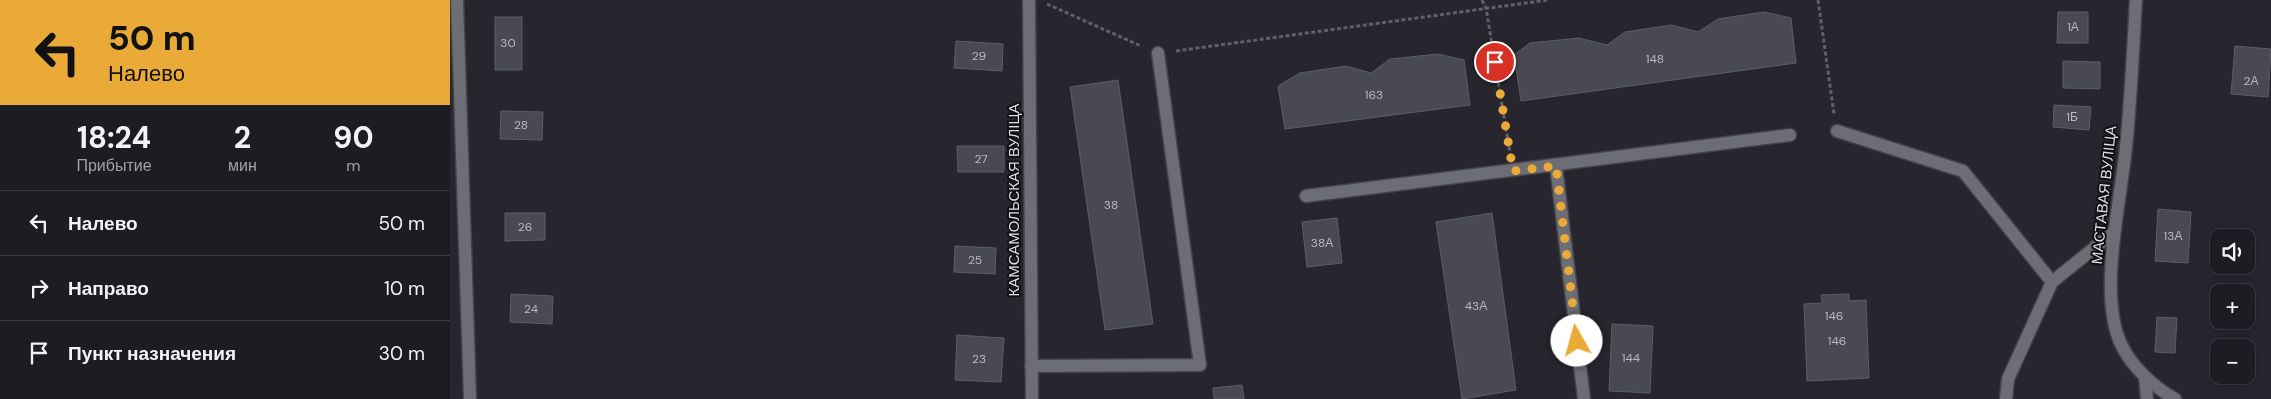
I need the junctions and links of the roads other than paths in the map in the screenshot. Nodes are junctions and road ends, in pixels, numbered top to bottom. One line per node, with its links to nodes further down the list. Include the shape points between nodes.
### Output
1 (458, 0): 13 (street)
2 (1029, 0): 11 (street, КАМСАМОЛЬСКАЯ ВУЛІЦА)
3 (2136, 0): 9 (street, МАСТАВАЯ ВУЛІЦА, via 2126,148)
4 (1158, 54): 11 (street, via 1200,365)
5 (1837, 131): 10 (street, via 1963,171)
6 (1790, 134): 7 (street)
7 (1556, 166): 8 (street); 15 (street)
8 (1306, 196)
9 (2114, 232): 10 (street); 12 (street, МАСТАВАЯ ВУЛІЦА, via 2111,292 2114,317 2121,346)
10 (2052, 282): 16 (street, via 2008,379)
11 (1031, 366): 14 (street, КАМСАМОЛЬСКАЯ ВУЛІЦА)
12 (2146, 377): 17 (street); 18 (street, МАСТАВАЯ ВУЛІЦА)
13 (470, 399)
14 (1032, 399)
15 (1584, 399)
16 (2006, 399)
17 (2147, 399)
18 (2175, 399)

